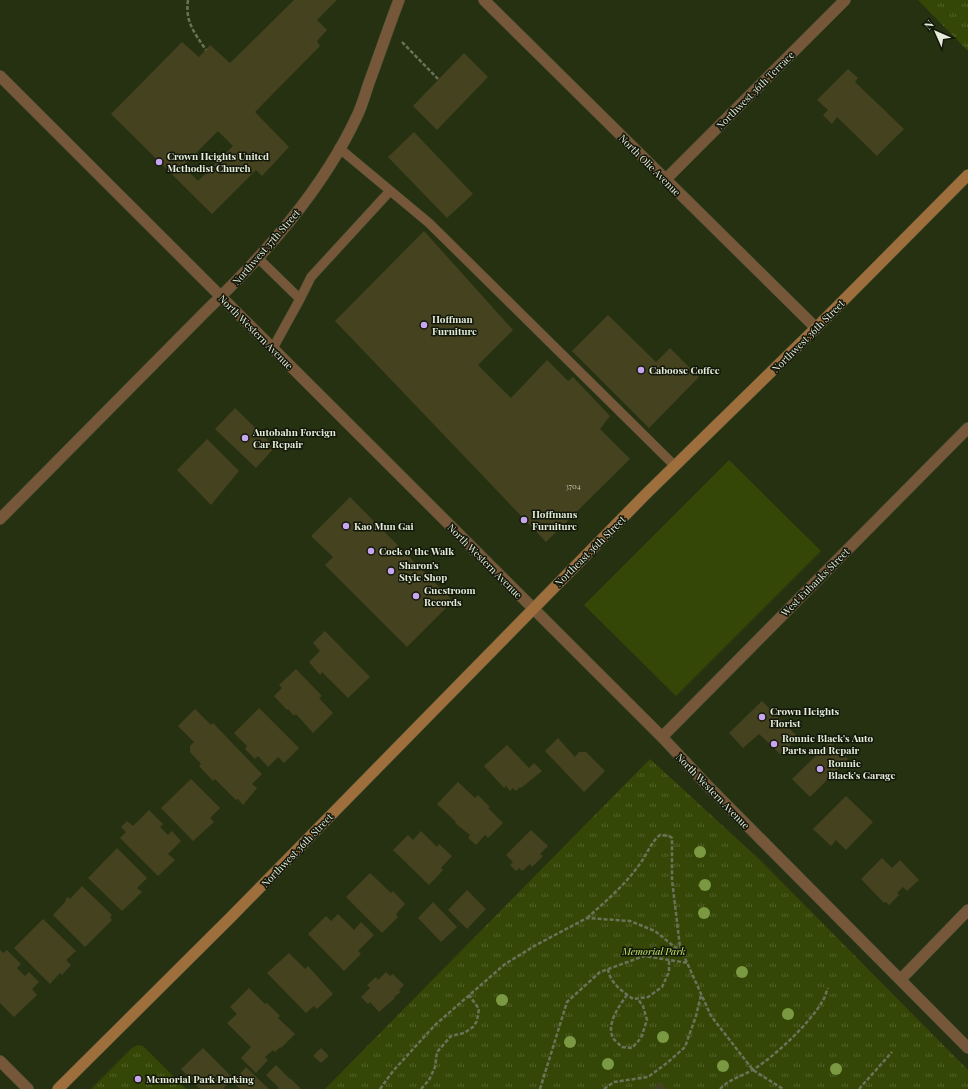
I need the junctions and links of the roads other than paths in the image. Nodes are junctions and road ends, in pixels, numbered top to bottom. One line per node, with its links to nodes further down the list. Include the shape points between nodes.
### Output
1 (399, 0): 5 (street, Northwest 37th Street, via 358,114)
2 (484, 0): 7 (street, North Olie Avenue)
3 (845, 0): 7 (street, Northwest 36th Terrace)
4 (0, 76): 10 (street, North Western Avenue)
5 (339, 148): 8 (lane); 9 (street, Northwest 37th Street, via 302,206)
6 (968, 175): 12 (main road, Northwest 36th Street)
7 (665, 180): 12 (street, North Olie Avenue)
8 (390, 191): 11 (lane, via 311,277); 15 (lane, via 429,223)
9 (258, 258): 10 (street, Northwest 37th Street); 11 (lane)
10 (221, 297): 13 (street, North Western Avenue); 17 (street, Northwest 37th Street)
11 (300, 300): 13 (lane)
12 (816, 328): 15 (main road, Northwest 36th Street)
13 (273, 348): 18 (street, North Western Avenue)
14 (968, 428): 19 (street, West Eubanks Street)
15 (675, 466): 16 (main road, Northwest 36th Street)
16 (646, 494): 18 (main road, Northeast 36th Street)
17 (0, 519)
18 (534, 608): 19 (street, North Western Avenue); 25 (main road, Northwest 36th Street)
19 (662, 736): 21 (street, North Western Avenue, via 712,790)
20 (968, 910): 21 (street)
21 (901, 979): 22 (street, North Western Avenue)
22 (968, 1048)
23 (0, 1061): 24 (street)
24 (28, 1089)
25 (58, 1089)

